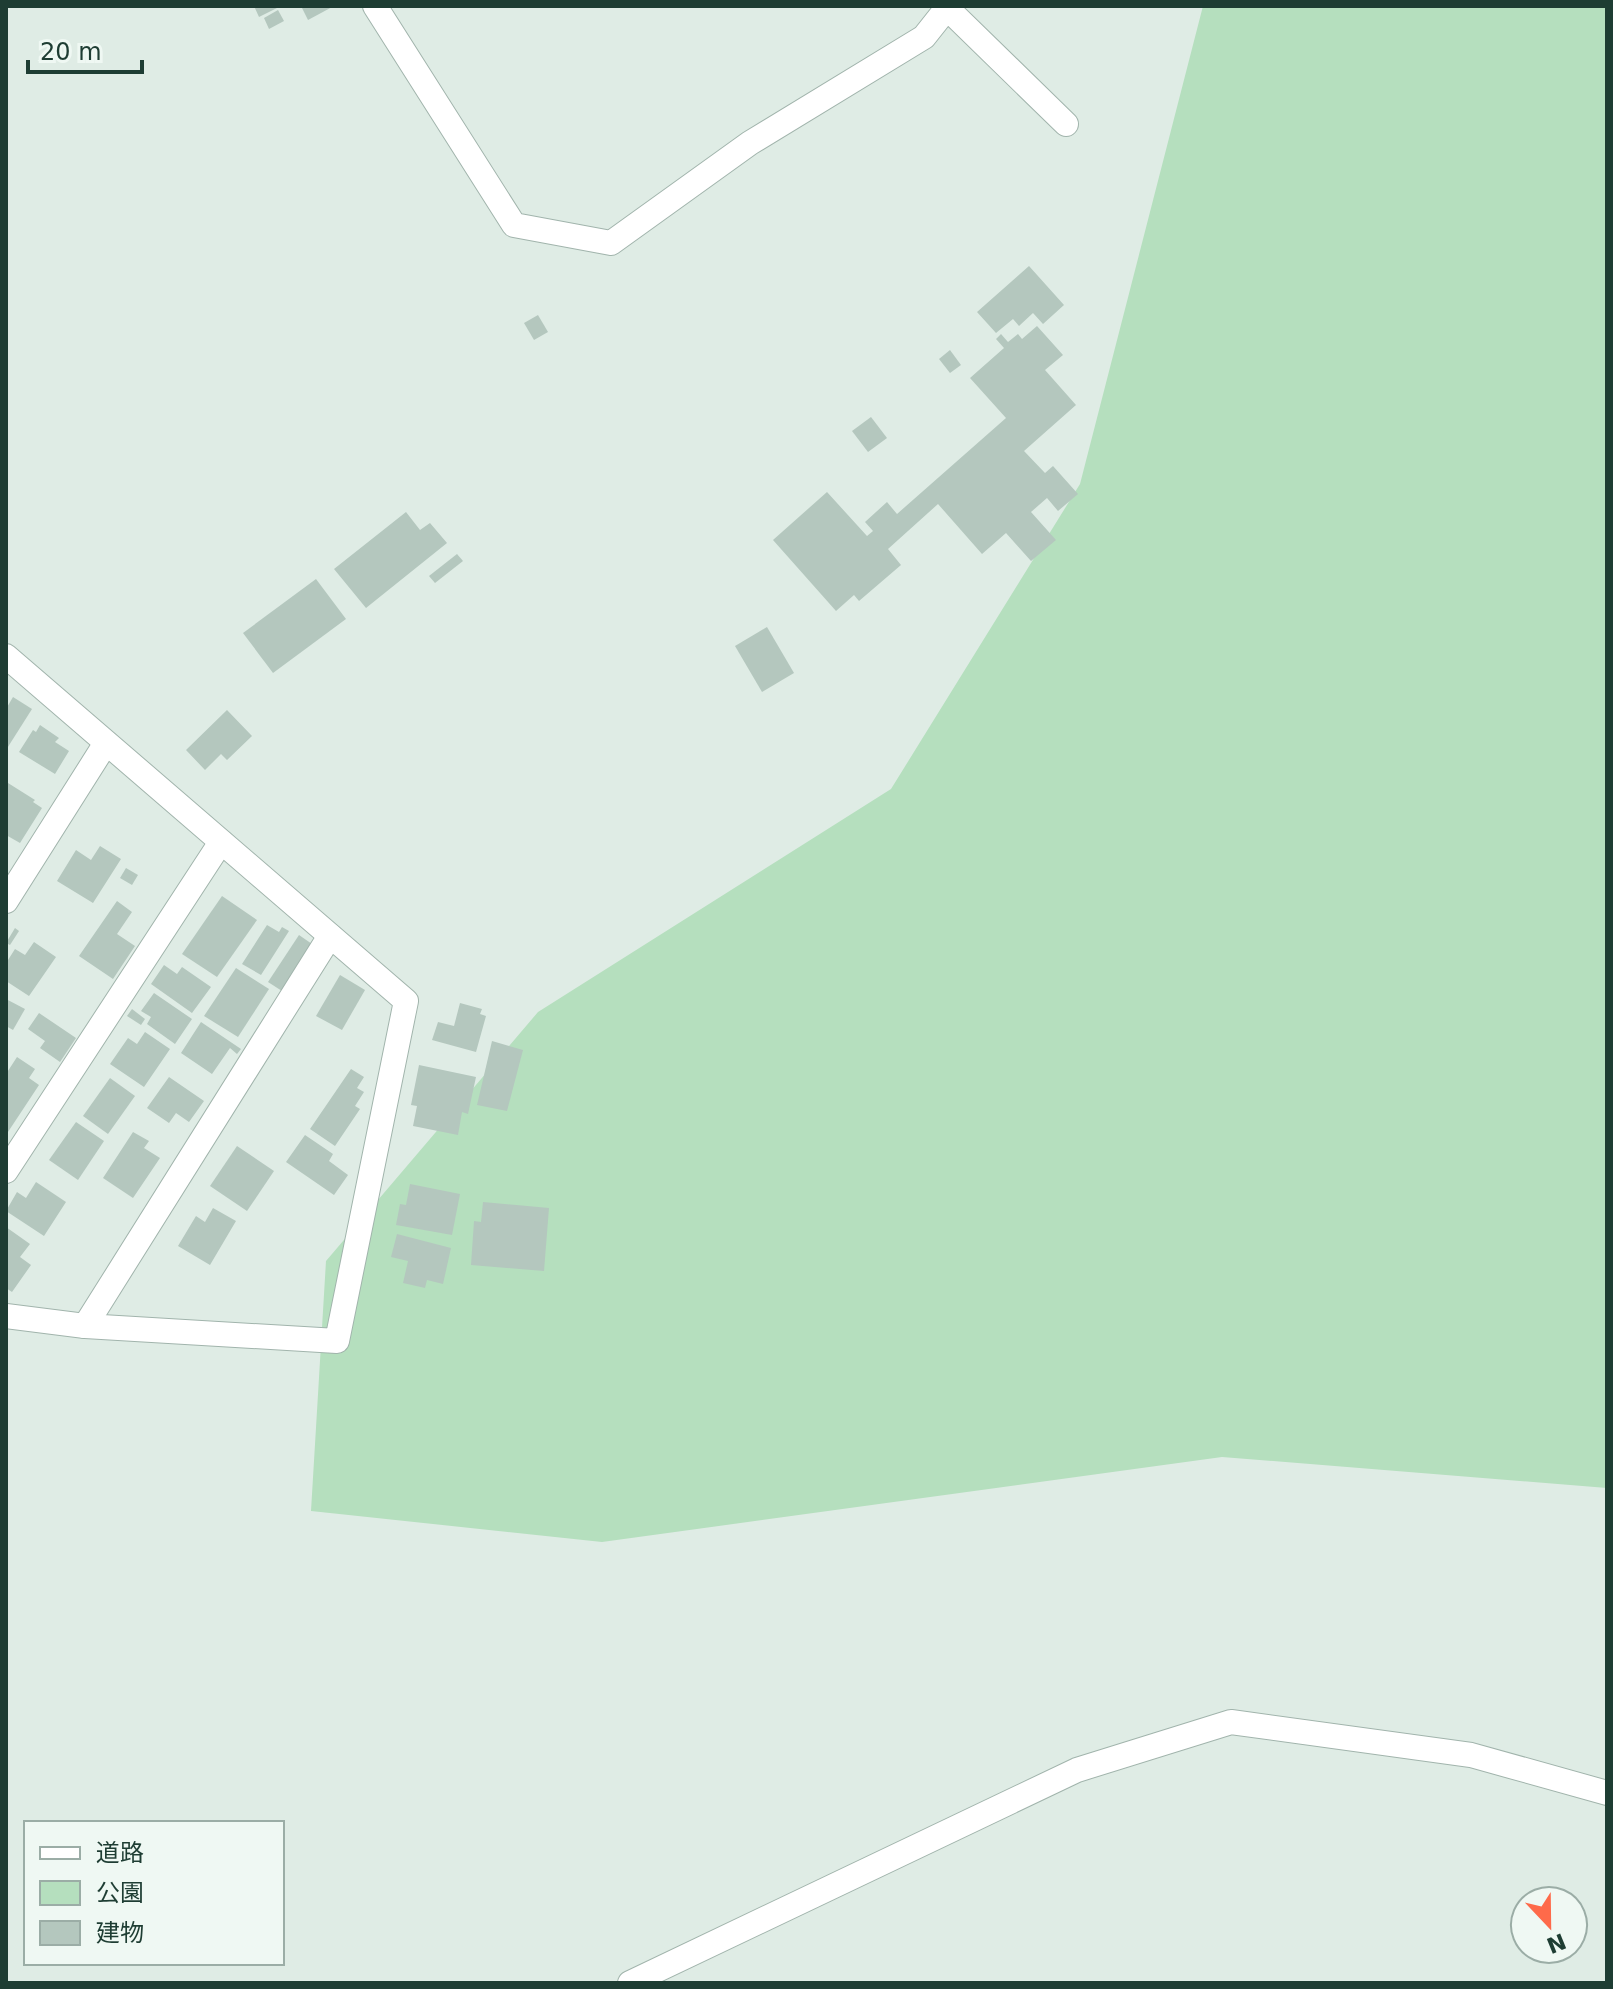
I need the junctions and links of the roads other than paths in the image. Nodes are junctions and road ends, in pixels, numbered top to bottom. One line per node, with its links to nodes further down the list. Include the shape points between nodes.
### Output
1 (375, 6): 2 (street, via 514,225 611,243 750,143 924,37 947,8)
2 (1066, 124)
3 (6, 656): 4 (street)
4 (106, 743): 5 (street); 6 (street)
5 (221, 842): 7 (street); 8 (street)
6 (6, 901)
7 (330, 936): 10 (street); 10 (street, via 406,1001 337,1341)
8 (6, 1171)
9 (6, 1316): 10 (street)
10 (85, 1326)
11 (1607, 1793): 12 (street, via 1471,1755 1231,1722 1077,1770)
12 (630, 1983)

